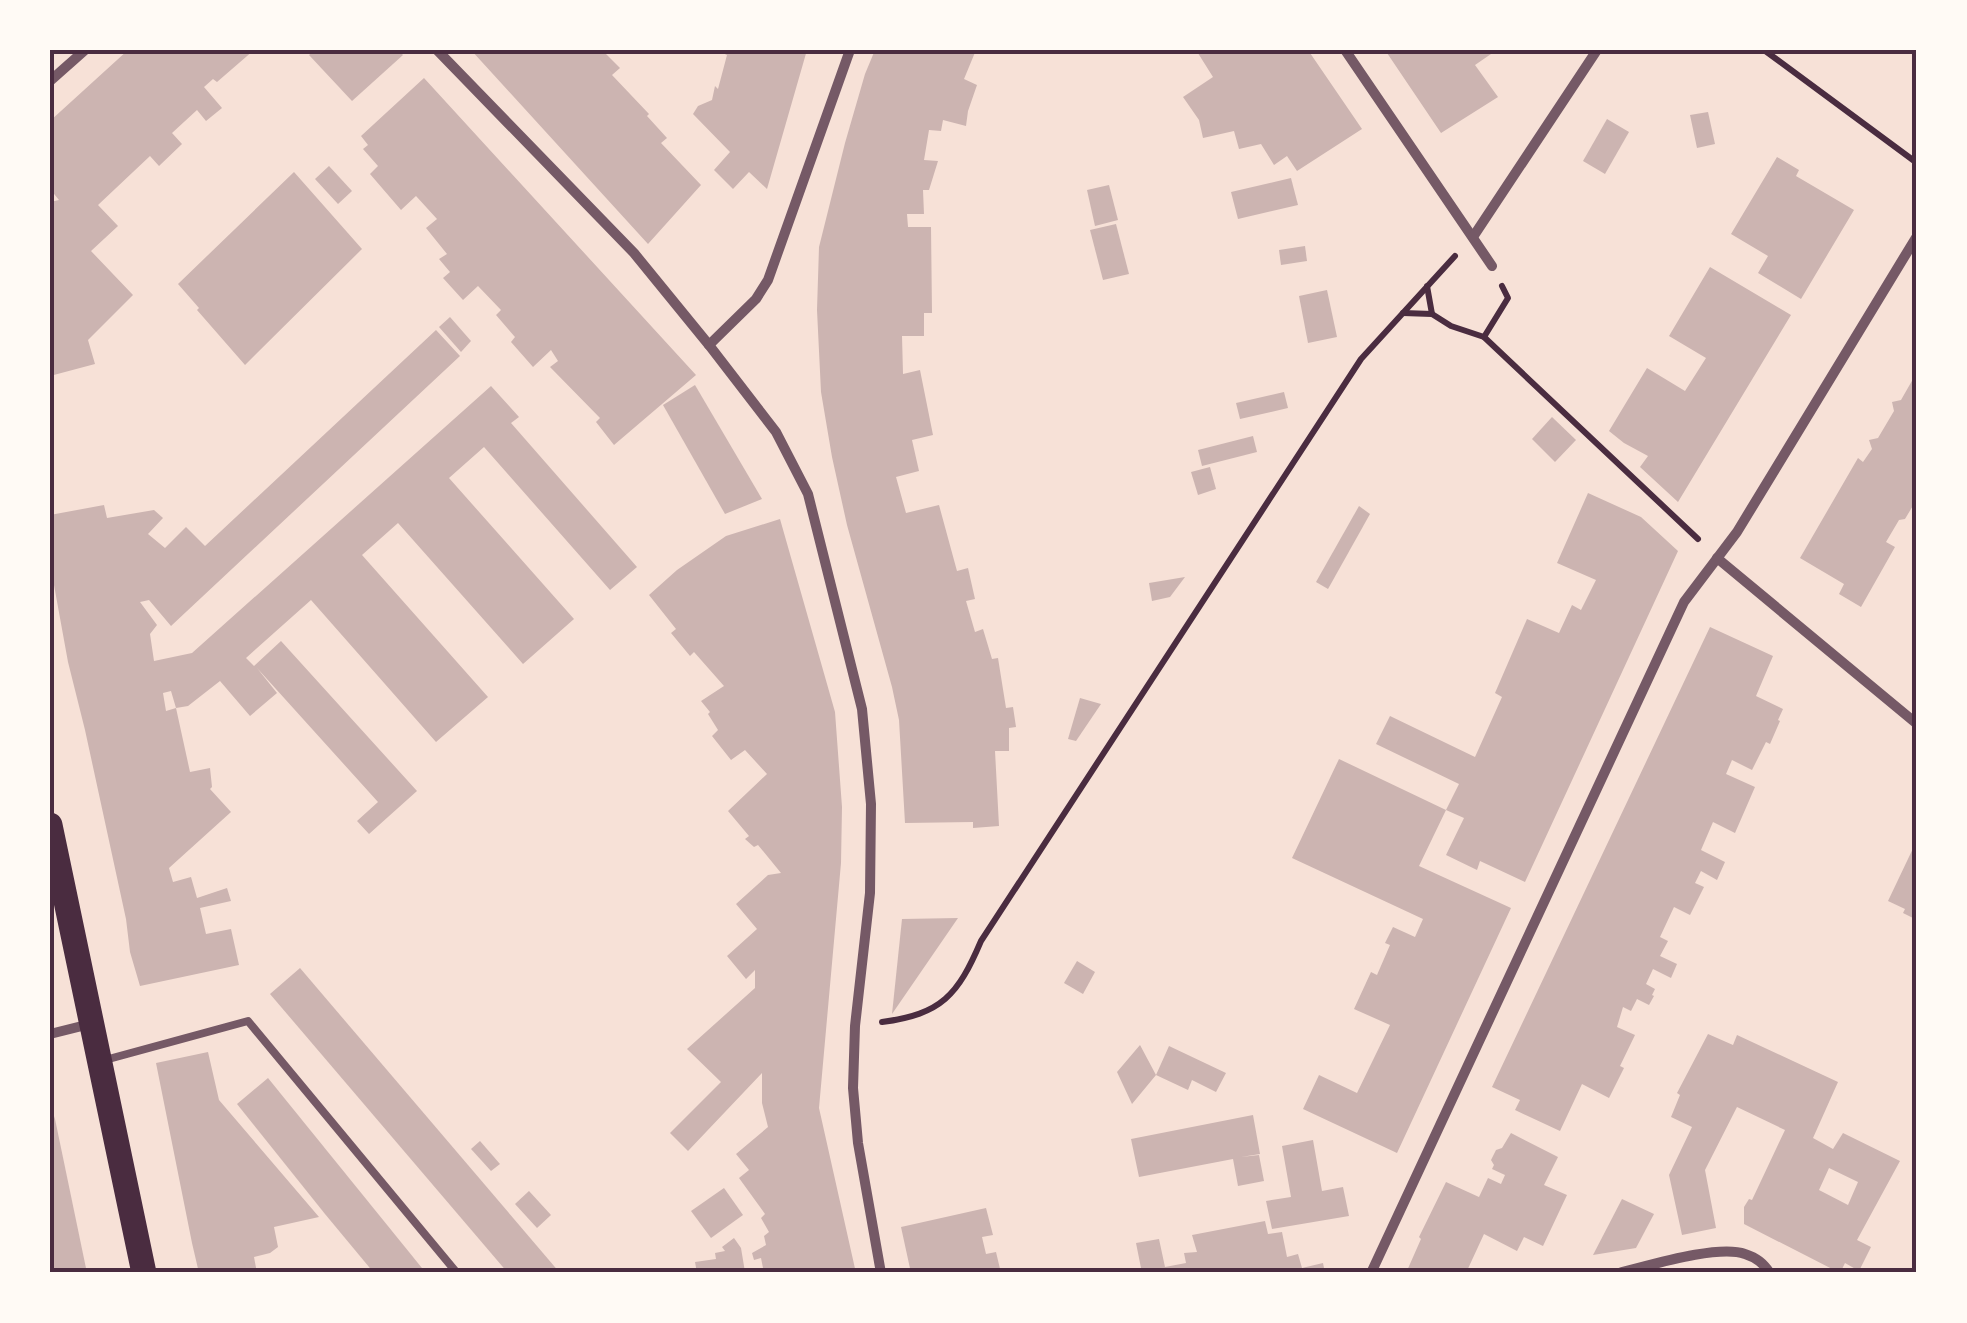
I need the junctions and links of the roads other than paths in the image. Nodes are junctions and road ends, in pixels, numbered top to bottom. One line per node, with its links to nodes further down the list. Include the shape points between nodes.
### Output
1 (85, 50): 6 (street)
2 (437, 50): 10 (street, via 634,254)
3 (850, 50): 10 (street, via 768,280)
4 (1345, 50): 8 (street)
5 (1598, 50): 8 (street)
6 (50, 81)
7 (1917, 236): 11 (street)
8 (1472, 237): 9 (street)
9 (1492, 266)
10 (709, 345): 19 (street, via 776,432 808,494 862,708 870,893 853,1088)
11 (1718, 558): 12 (street); 20 (street, via 1684,602)
12 (1917, 724)
13 (50, 825): 14 (main road)
14 (91, 1024): 15 (street); 16 (main road)
15 (50, 1034)
16 (99, 1061): 17 (main road); 18 (lane, via 248,1022)
17 (144, 1273)
18 (457, 1273)
19 (882, 1273)
20 (1371, 1273)
21 (1618, 1273): 22 (street, via 1714,1252 1741,1252)
22 (1770, 1273)

